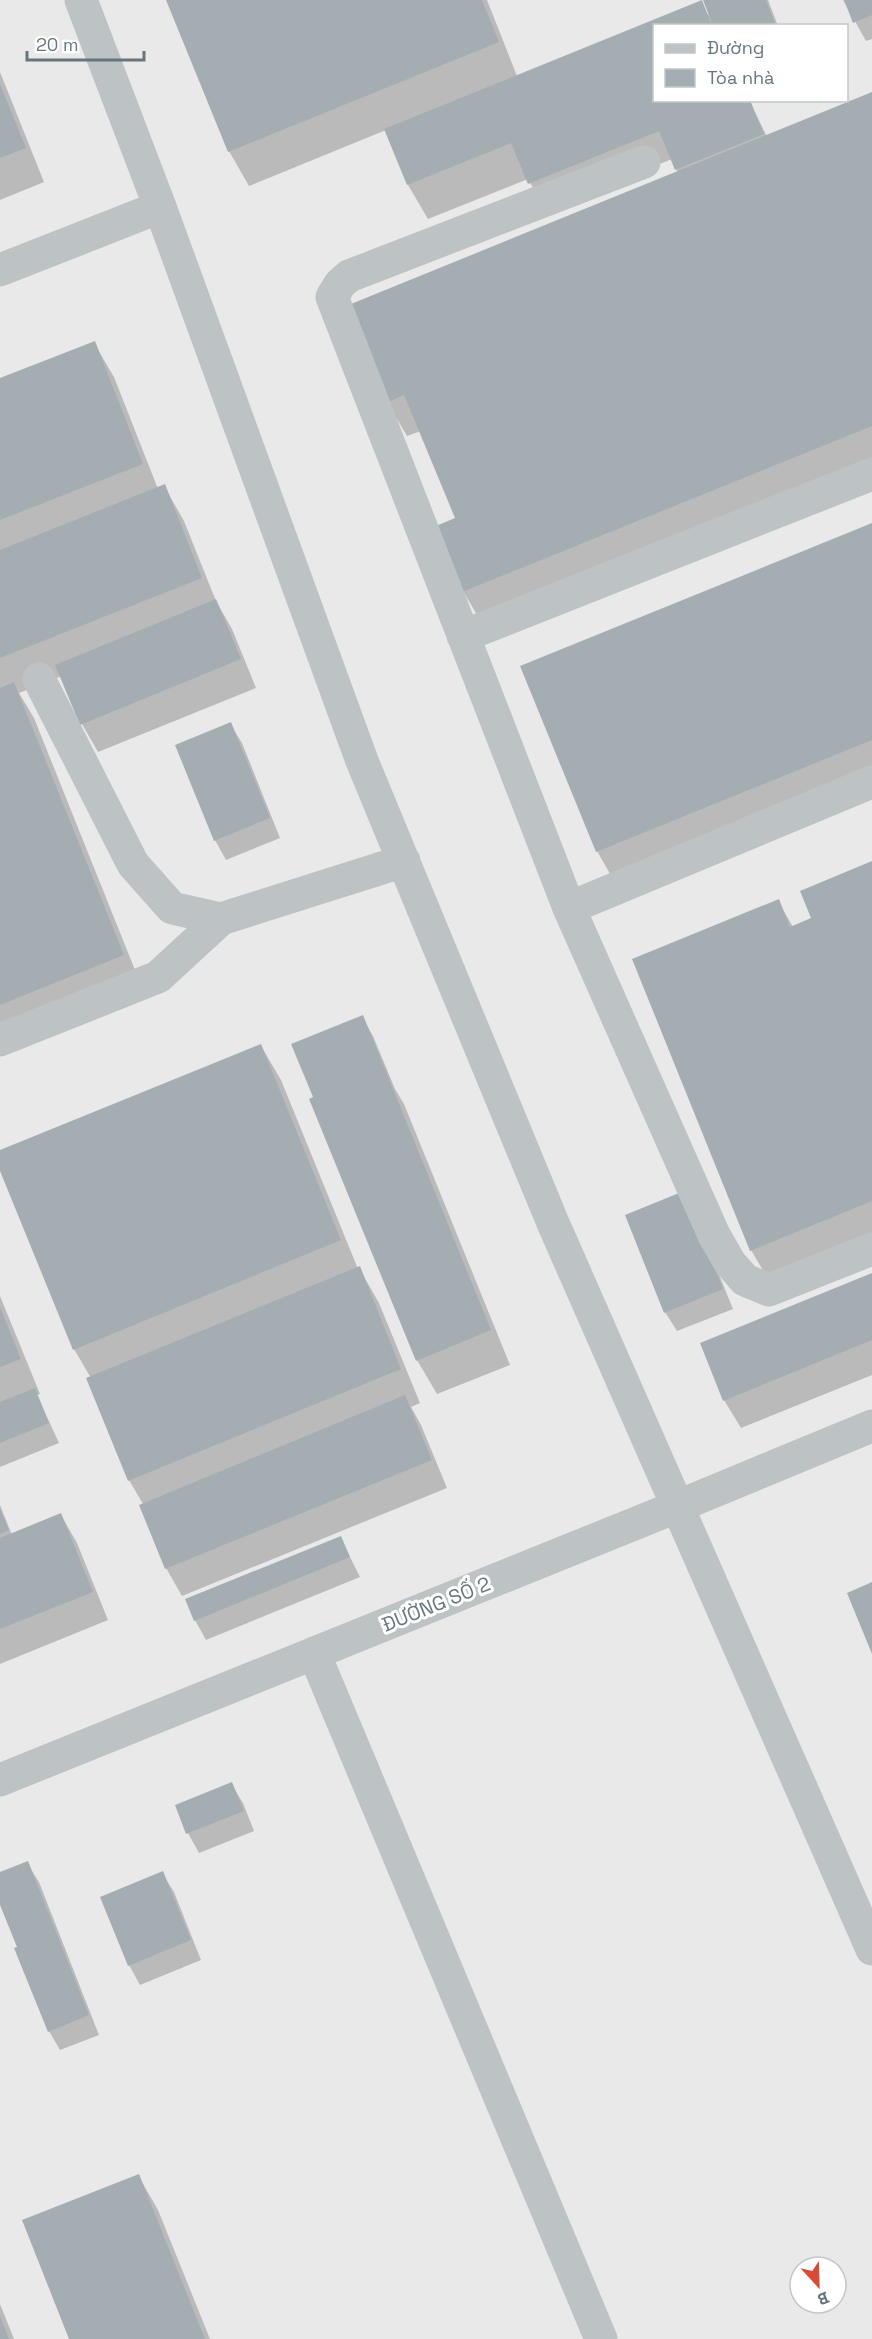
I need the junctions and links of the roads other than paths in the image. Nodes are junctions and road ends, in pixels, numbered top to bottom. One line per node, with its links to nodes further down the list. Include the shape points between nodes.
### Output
1 (81, 0): 3 (street)
2 (644, 162): 6 (street, via 349,276 332,297)
3 (160, 207): 4 (street); 9 (street, via 362,761)
4 (0, 270)
5 (872, 474): 6 (street)
6 (463, 636): 10 (street)
7 (39, 679): 11 (street, via 133,864 172,908)
8 (872, 782): 10 (street)
9 (404, 861): 11 (street); 15 (street, via 553,1223)
10 (569, 908): 13 (street, via 714,1235 745,1280 769,1290)
11 (221, 919): 12 (street, via 158,977)
12 (0, 1040)
13 (872, 1249)
14 (872, 1426): 15 (street, ĐƯỜNG SỐ 2)
15 (676, 1507): 16 (street, ĐƯỜNG SỐ 2); 18 (street)
16 (314, 1653): 17 (street, ĐƯỜNG SỐ 2); 19 (street)
17 (0, 1780)
18 (872, 1949)
19 (601, 2339)

